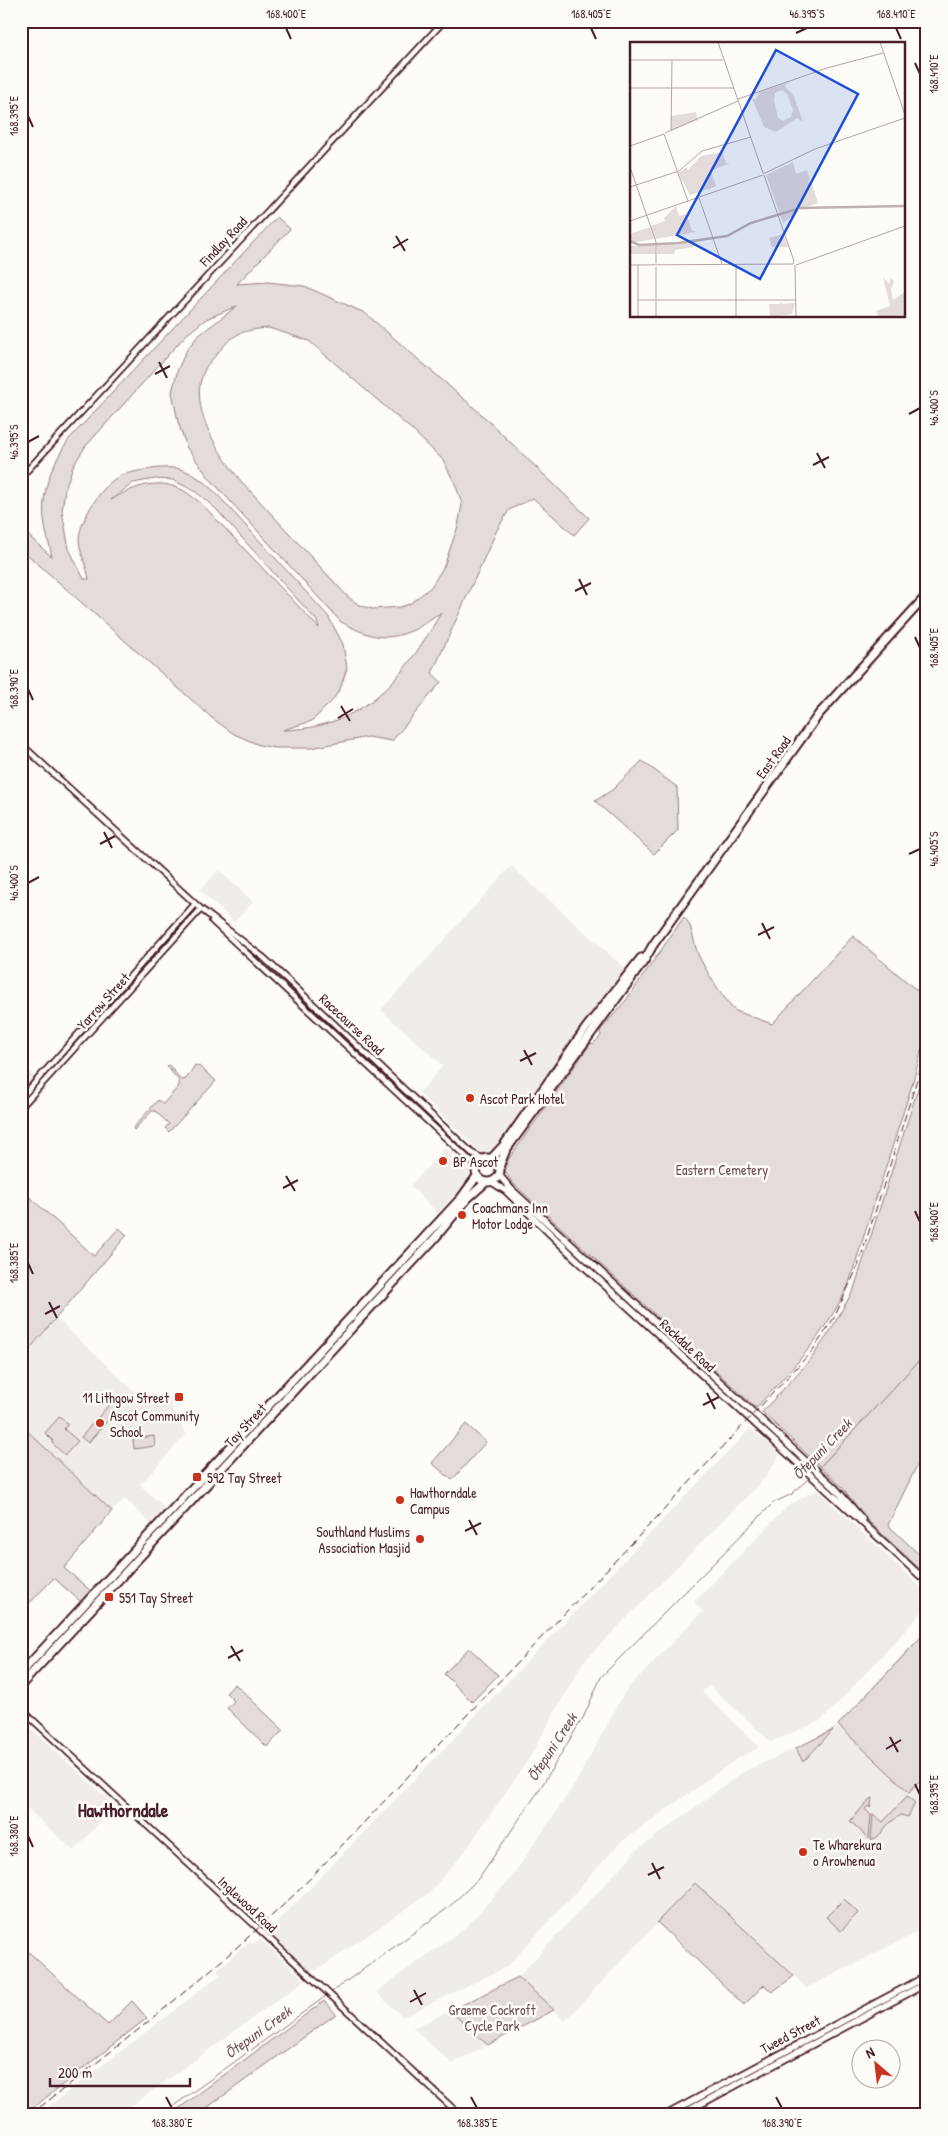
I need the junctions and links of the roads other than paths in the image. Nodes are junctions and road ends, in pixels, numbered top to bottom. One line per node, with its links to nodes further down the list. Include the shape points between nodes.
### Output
1 (444, 21): 2 (street, Findlay Road)
2 (21, 477)
3 (927, 595): 7 (highway, East Road, via 824,708)
4 (21, 744): 5 (street, Racecourse Road)
5 (195, 904): 6 (street, Racecourse Road); 10 (street, Yarrow Street)
6 (201, 909): 8 (street, Racecourse Road, via 238,936); 9 (street, Racecourse Road); 11 (street, Yarrow Street)
7 (653, 945): 12 (highway, East Road, via 610,996 504,1145); 14 (highway, East Road, via 506,1150)
8 (291, 984): 9 (street); 12 (street, Racecourse Road, via 472,1153)
9 (285, 990): 13 (street, Racecourse Road)
10 (21, 1098)
11 (21, 1107)
12 (488, 1159): 13 (highway); 14 (highway)
13 (477, 1167): 16 (highway)
14 (499, 1167): 15 (highway)
15 (499, 1175): 17 (highway); 18 (main road, Rockdale Road)
16 (477, 1176): 17 (highway); 21 (highway, Tay Street, via 465,1194)
17 (489, 1182): 19 (main road, Rockdale Road, via 506,1191); 23 (highway, Tay Street, via 467,1199)
18 (629, 1298): 19 (main road); 20 (main road, Rockdale Road, via 840,1493)
19 (624, 1303): 20 (main road, Rockdale Road)
20 (868, 1527): 22 (main road, Rockdale Road)
21 (106, 1581): 23 (highway); 24 (highway, Tay Street)
22 (927, 1582)
23 (112, 1587): 25 (highway, Tay Street)
24 (55, 1636): 25 (highway); 26 (highway, Tay Street)
25 (62, 1642): 27 (highway, Tay Street)
26 (21, 1673)
27 (21, 1684)
28 (21, 1710): 31 (street, Inglewood Road)
29 (927, 1976): 32 (main road, Tweed Street)
30 (927, 1983): 33 (main road, Tweed Street)
31 (460, 2115)
32 (666, 2115)
33 (680, 2115)

